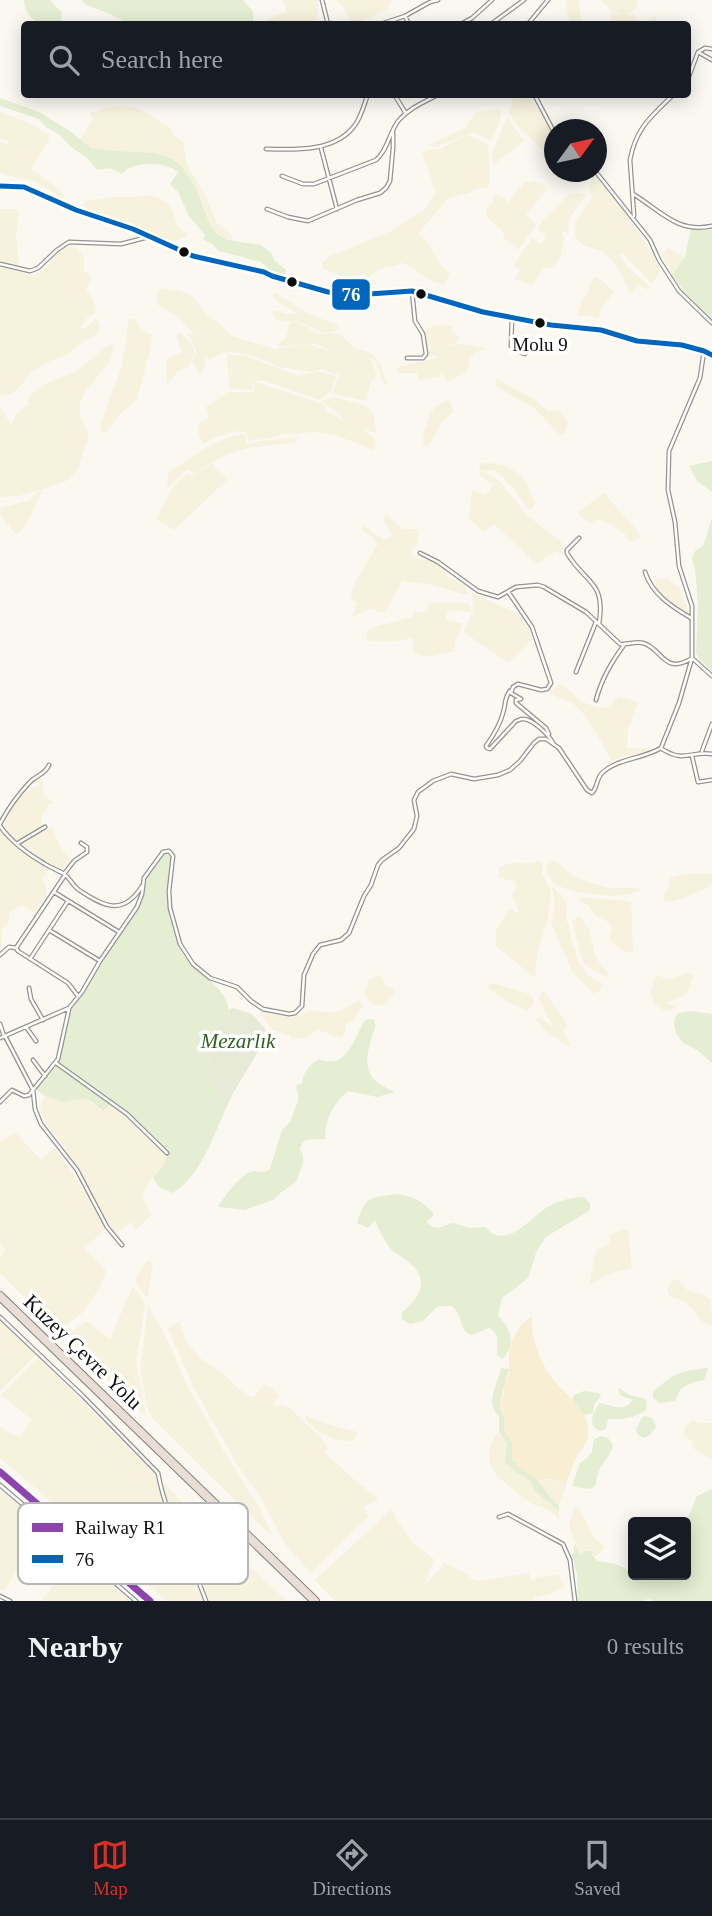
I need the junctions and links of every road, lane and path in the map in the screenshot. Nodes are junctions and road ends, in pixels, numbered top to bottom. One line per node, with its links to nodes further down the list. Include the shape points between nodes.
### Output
1 (322, 0): 7 (street)
2 (438, 0): 6 (street)
3 (492, 0): 10 (street)
4 (524, 0): 11 (street)
5 (548, 0): 12 (street)
6 (405, 16): 8 (street); 9 (street)
7 (327, 21)
8 (390, 21)
9 (408, 21)
10 (466, 21)
11 (495, 21)
12 (530, 21)
13 (712, 49): 14 (street)
14 (698, 52): 15 (street); 16 (street)
15 (712, 60)
16 (691, 71)
17 (366, 98): 25 (street, via 352,129)
18 (397, 98): 22 (street)
19 (432, 98): 22 (street)
20 (536, 98): 23 (street)
21 (670, 98): 31 (street, via 638,134 630,160)
22 (406, 113): 24 (street)
23 (548, 119)
24 (393, 131): 28 (street, via 379,158); 33 (street, via 388,186)
25 (321, 147): 26 (street); 28 (street)
26 (266, 149)
27 (282, 176): 28 (street, via 309,184)
28 (330, 178): 33 (street)
29 (604, 182): 34 (street)
30 (0, 186): 36 (street, via 24,187)
31 (633, 194): 34 (street); 35 (street, via 690,228)
32 (267, 209): 33 (street, via 306,221)
33 (337, 209)
34 (635, 219): 40 (street, via 678,291)
35 (712, 226)
36 (149, 237): 37 (street, via 121,244 69,242 30,271); 38 (street, via 192,256 328,292)
37 (0, 264)
38 (412, 291): 39 (street); 44 (street, via 415,321 426,354)
39 (512, 318): 41 (street); 42 (street, via 512,346)
40 (712, 323)
41 (704, 351): 43 (street); 49 (street, via 700,379 668,463 679,566)
42 (525, 354)
43 (712, 355)
44 (407, 358)
45 (579, 538): 50 (street, via 566,553 598,592)
46 (420, 553): 48 (street, via 478,591 498,597)
47 (645, 572): 49 (street, via 661,597)
48 (508, 592): 50 (street, via 544,587); 55 (street, via 532,626 551,682 545,690 521,683)
49 (692, 619): 52 (street)
50 (598, 623): 51 (street); 53 (street)
51 (624, 645): 52 (street, via 644,643 673,663); 56 (street, via 601,680)
52 (692, 658): 54 (street); 60 (street)
53 (576, 672)
54 (712, 676)
55 (510, 691): 58 (street, via 521,699 516,704); 58 (street, via 487,748 521,719)
56 (596, 700)
57 (712, 724): 61 (street)
58 (549, 734): 59 (street)
59 (553, 743): 60 (street, via 590,793 606,771); 71 (street, via 536,741 520,761 498,775 474,779 451,774 418,792 414,829 378,865 349,933 316,949 304,975 302,1006 295,1013 263,1009 237,987 210,978 193,964 180,944 170,908 171,852 162,853)
60 (661, 748): 63 (street, via 674,757)
61 (701, 752): 62 (street); 63 (street)
62 (712, 754)
63 (692, 756): 65 (street, via 698,782)
64 (49, 765): 66 (street, via 12,801)
65 (712, 780)
66 (0, 825): 69 (street)
67 (45, 827): 69 (street)
68 (81, 843): 70 (street, via 87,852)
69 (16, 844): 70 (street)
70 (64, 874): 71 (street, via 79,890 110,906 127,903); 72 (street)
71 (143, 884): 75 (street, via 137,907)
72 (54, 892): 73 (street); 76 (street)
73 (68, 901): 74 (street); 75 (street)
74 (49, 930): 78 (street); 79 (street)
75 (119, 932): 79 (street)
76 (16, 948): 77 (street, via 9,947); 78 (street)
77 (0, 955)
78 (30, 959): 81 (street, via 68,983)
79 (100, 961): 81 (street)
80 (29, 988): 83 (street)
81 (78, 996): 82 (street)
82 (69, 1008): 83 (street); 89 (street)
83 (43, 1020): 85 (street)
84 (0, 1024): 86 (street)
85 (26, 1027): 86 (street); 87 (street)
86 (3, 1037): 91 (street)
87 (36, 1041)
88 (33, 1060): 90 (street)
89 (56, 1063): 90 (street); 93 (street, via 127,1114)
90 (45, 1076): 91 (street)
91 (33, 1090): 92 (street, via 26,1096 12,1090); 94 (street, via 41,1124 77,1170 107,1227)
92 (0, 1102)
93 (167, 1153)
94 (122, 1245)
95 (0, 1296): 98 (highway, Kuzey Çevre Yolu)
96 (0, 1303): 98 (highway, Kuzey Çevre Yolu)
97 (0, 1317): 102 (street, via 158,1473)
98 (140, 1435): 99 (highway)
99 (155, 1449): 103 (highway); 104 (highway)
100 (0, 1485): 101 (street)
101 (21, 1503)
102 (166, 1503)
103 (209, 1503)
104 (212, 1503)
105 (499, 1517): 116 (street, via 508,1514 563,1544 570,1560)
106 (248, 1537): 115 (highway)
107 (248, 1541): 114 (highway)
108 (116, 1584): 112 (street)
109 (200, 1584): 113 (street)
110 (0, 1596): 111 (street)
111 (10, 1601)
112 (136, 1601)
113 (206, 1601)
114 (308, 1601)
115 (315, 1601)
116 (575, 1601)

